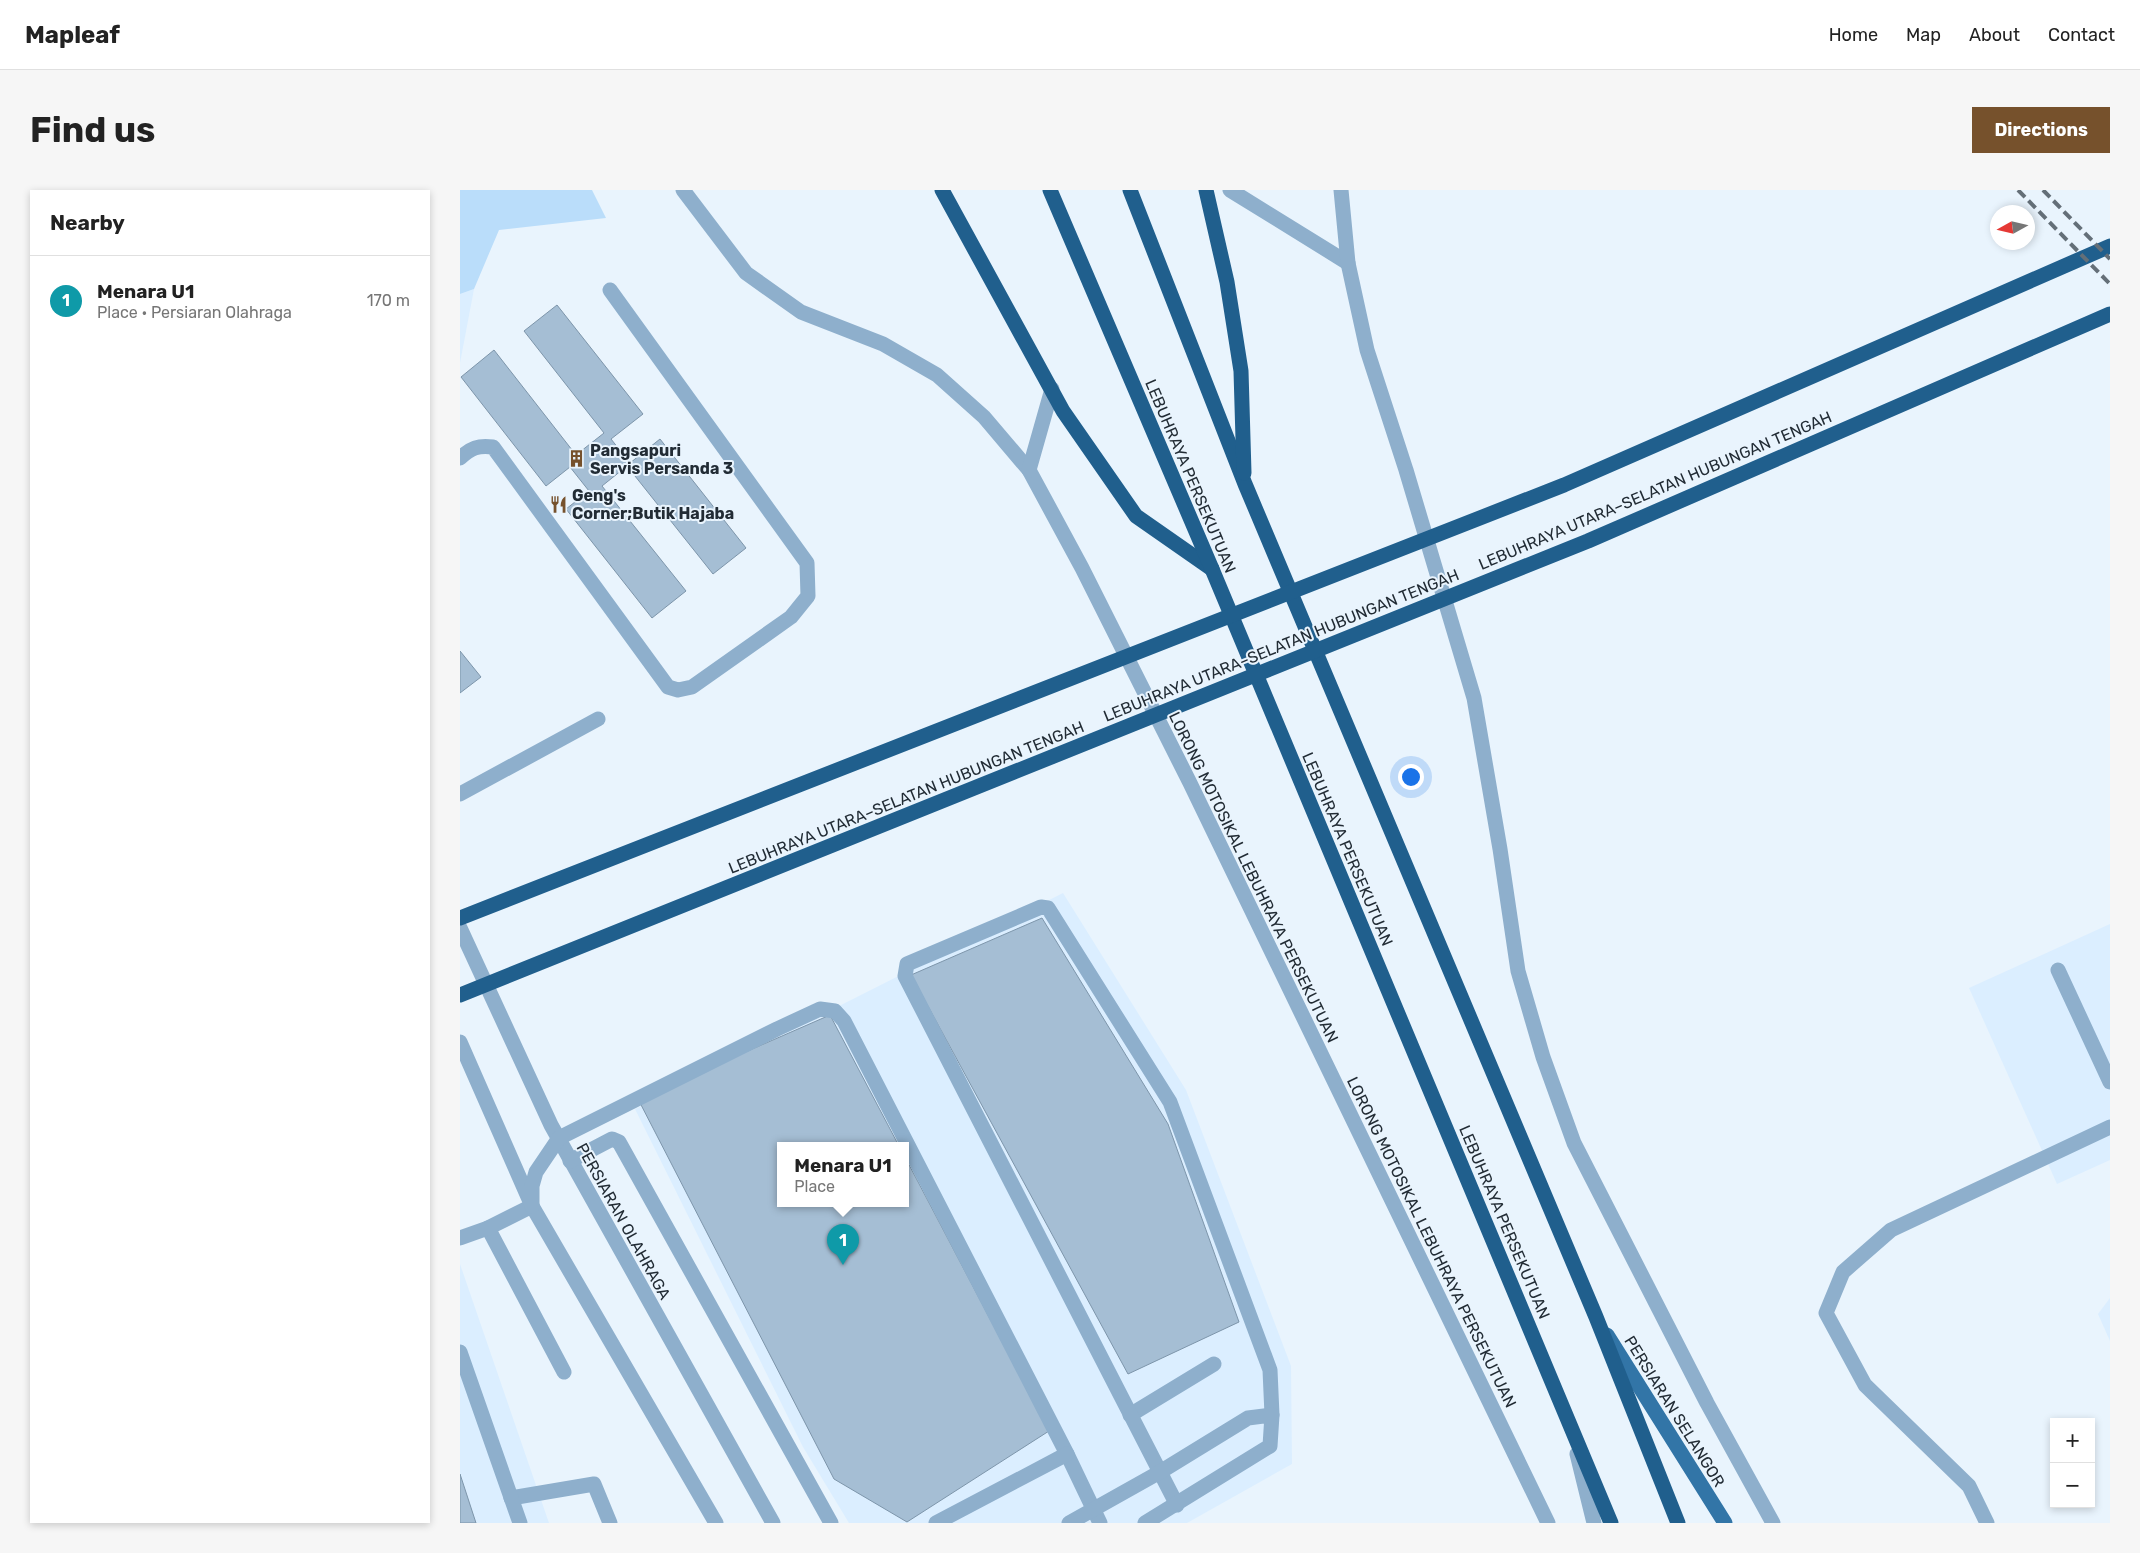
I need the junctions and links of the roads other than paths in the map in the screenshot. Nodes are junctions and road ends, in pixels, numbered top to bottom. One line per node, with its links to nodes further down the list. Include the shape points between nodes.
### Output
1 (683, 190): 14 (street, LORONG MOTOSIKAL LEBUHRAYA PERSEKUTUAN, via 746,272 802,312 883,344 937,375 984,417)
2 (942, 190): 12 (highway)
3 (1050, 190): 16 (highway, LEBUHRAYA PERSEKUTUAN)
4 (1130, 190): 15 (highway)
5 (1206, 190): 15 (highway, via 1228,282 1242,372)
6 (1230, 190): 9 (street)
7 (1341, 190): 9 (street)
8 (2110, 246): 19 (highway, via 1564,484)
9 (1348, 263): 59 (street, via 1367,350 1474,698 1518,971 1543,1057 1574,1143 1689,1368)
10 (610, 290): 13 (street, via 807,563 808,596 791,617 692,687 678,690 668,687 493,447 481,445)
11 (2110, 314): 22 (highway, LEBUHRAYA UTARA–SELATAN HUBUNGAN TENGAH, via 1588,540)
12 (1052, 389): 14 (street); 16 (highway, via 1063,411 1136,516)
13 (460, 458)
14 (1029, 470): 54 (street, LORONG MOTOSIKAL LEBUHRAYA PERSEKUTUAN, via 1190,783)
15 (1245, 484): 33 (highway)
16 (1212, 569): 39 (highway, LEBUHRAYA PERSEKUTUAN)
17 (598, 719): 18 (street)
18 (460, 794)
19 (460, 918)
20 (460, 928): 26 (street, PERSIARAN OLAHRAGA)
21 (2058, 970): 24 (street)
22 (460, 995)
23 (460, 1042): 30 (street)
24 (2110, 1082)
25 (2110, 1127): 60 (street, via 1892,1230 1843,1272 1826,1313 1865,1385 1969,1486)
26 (559, 1138): 27 (street, via 820,1010 835,1011 844,1021); 29 (street, PERSIARAN OLAHRAGA); 30 (street, via 536,1172)
27 (906, 1142)
28 (909, 1147): 40 (street)
29 (570, 1161): 48 (street, PERSIARAN OLAHRAGA); 49 (street, via 612,1139 619,1142)
30 (532, 1206): 31 (street); 47 (street)
31 (488, 1228): 32 (street); 36 (street)
32 (460, 1238)
33 (1596, 1317): 57 (highway); 58 (main road, PERSIARAN SELANGOR)
34 (460, 1352): 42 (street)
35 (1214, 1364): 37 (street)
36 (564, 1372)
37 (1130, 1415): 38 (street, via 905,976 907,964 1041,906 1048,908 1170,1102 1270,1370); 41 (street)
38 (1272, 1415): 41 (street, via 1248,1418); 43 (street, via 1270,1446)
39 (1570, 1423): 55 (street); 56 (highway, LEBUHRAYA PERSEKUTUAN)
40 (1067, 1454): 44 (street); 50 (street)
41 (1160, 1472): 43 (street); 44 (street)
42 (511, 1498): 45 (street); 46 (street, via 594,1484)
43 (1177, 1505): 53 (street)
44 (1093, 1509): 51 (street); 52 (street)
45 (520, 1523)
46 (610, 1523)
47 (716, 1523)
48 (773, 1523)
49 (831, 1523)
50 (936, 1523)
51 (1069, 1523)
52 (1100, 1523)
53 (1145, 1523)
54 (1548, 1523)
55 (1594, 1523)
56 (1610, 1523)
57 (1678, 1523)
58 (1725, 1523)
59 (1773, 1523)
60 (1987, 1523)

